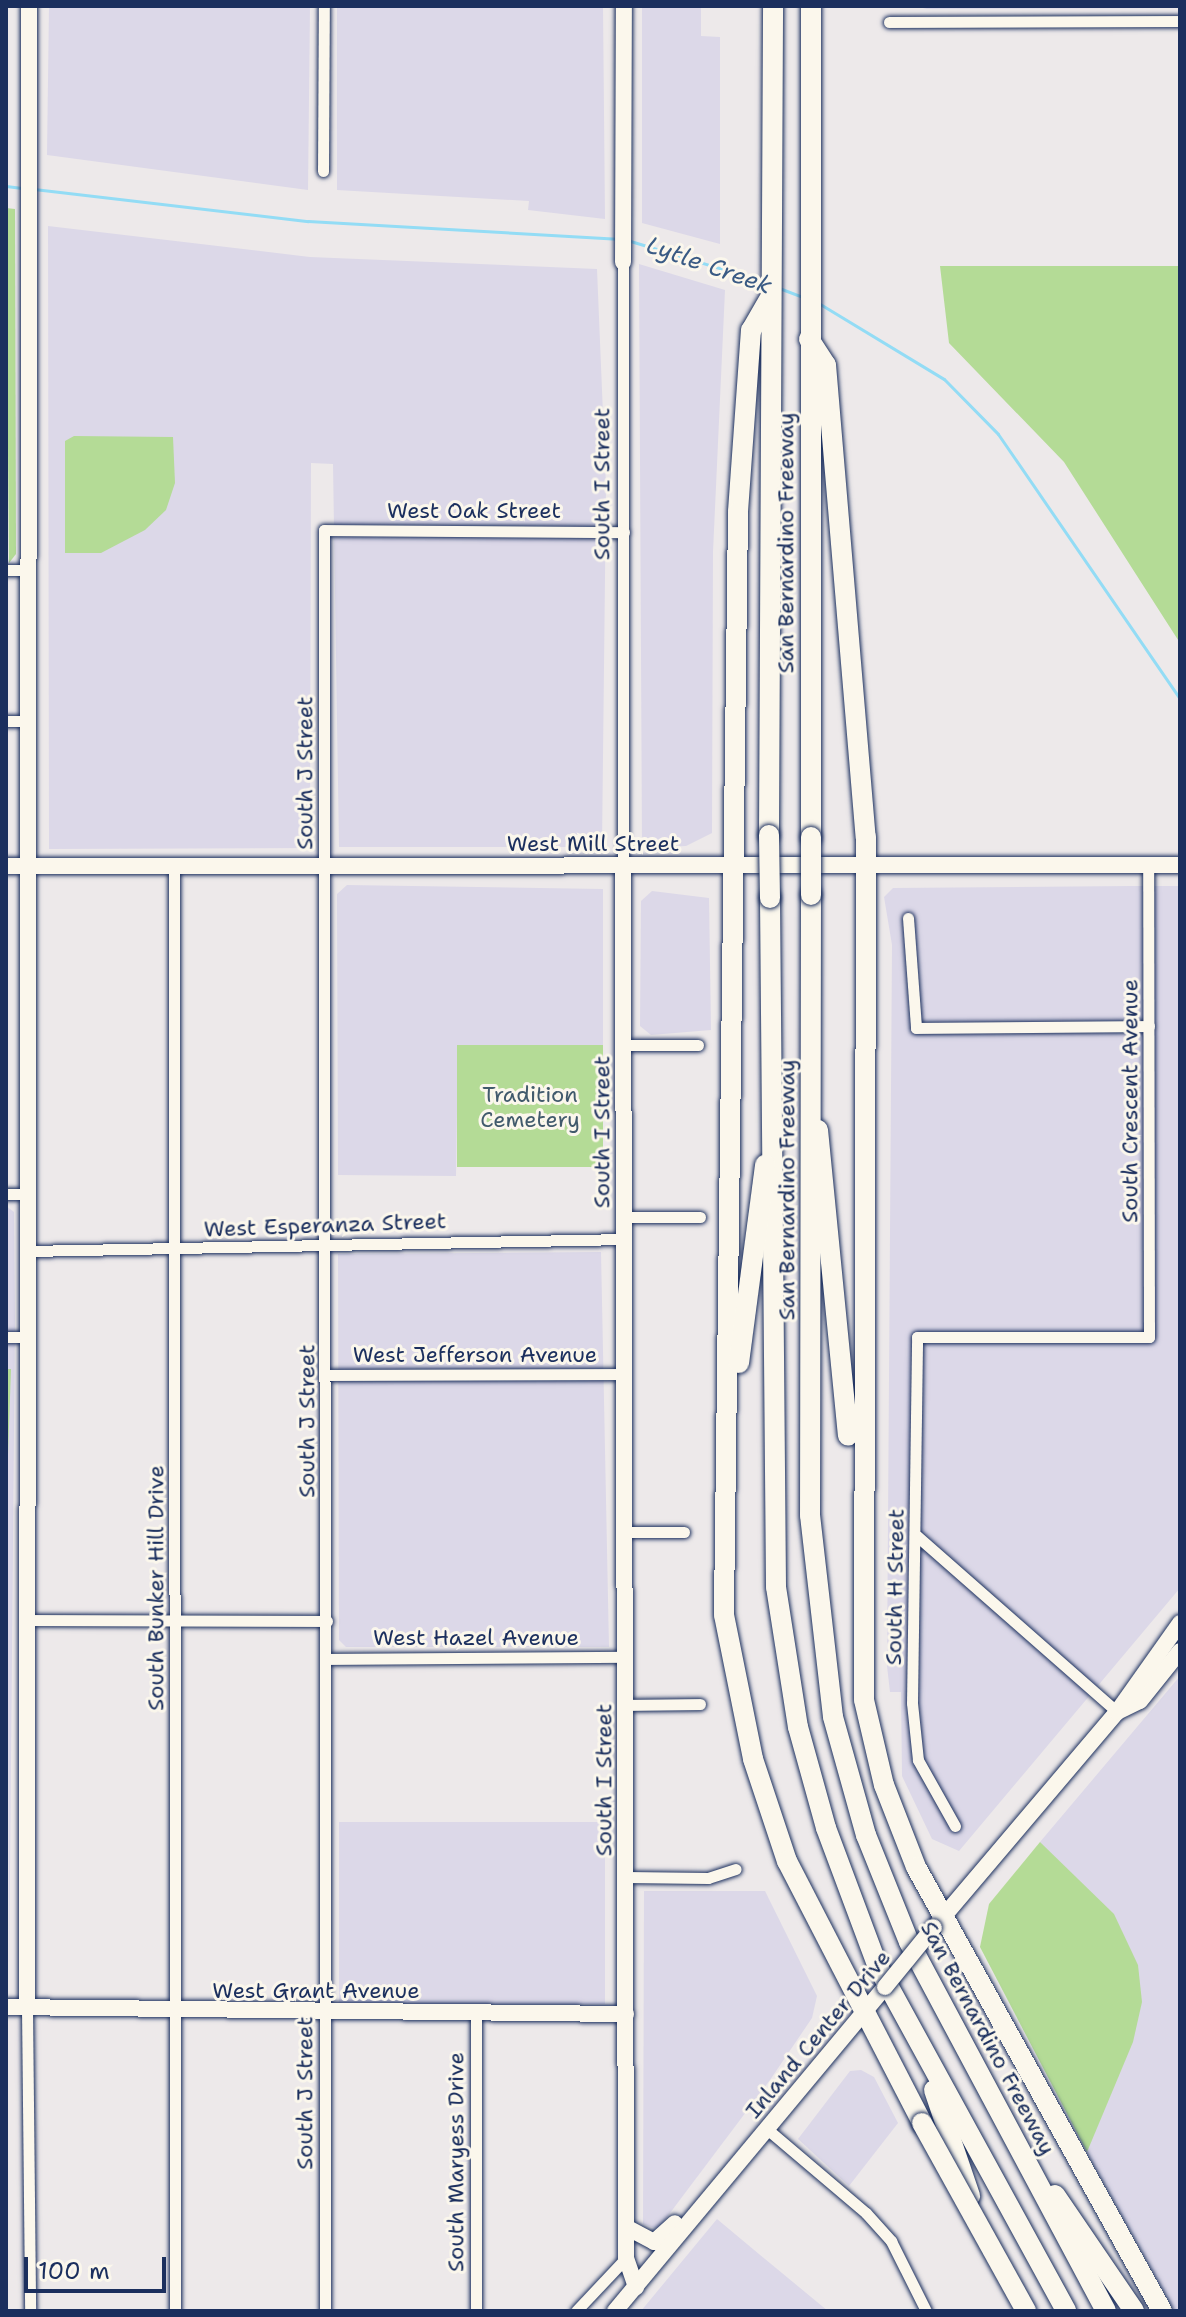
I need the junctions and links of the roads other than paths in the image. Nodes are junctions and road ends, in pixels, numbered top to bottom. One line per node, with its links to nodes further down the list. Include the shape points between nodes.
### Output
1 (29, 6): 15 (street)
2 (324, 6): 8 (street)
3 (624, 6): 9 (street, South I Street)
4 (773, 6): 10 (highway, San Bernardino Freeway, via 771,296)
5 (811, 6): 11 (highway, San Bernardino Freeway)
6 (1180, 21): 7 (street)
7 (889, 22)
8 (323, 171)
9 (623, 262): 13 (street, South I Street)
10 (761, 332): 26 (highway, via 738,512); 32 (highway, San Bernardino Freeway, bridge)
11 (809, 339): 20 (highway, via 826,365 856,661); 31 (highway, San Bernardino Freeway, bridge)
12 (324, 530): 13 (street, West Oak Street); 19 (street, South J Street)
13 (624, 532): 25 (street, South I Street)
14 (6, 570): 15 (street)
15 (29, 570): 17 (street)
16 (6, 721): 17 (street)
17 (29, 721): 18 (street)
18 (28, 865): 23 (street, West Mill Street); 24 (street, West Mill Street); 34 (street)
19 (326, 865): 24 (street, West Mill Street); 25 (street, West Mill Street); 38 (street, South J Street)
20 (864, 865): 21 (street, West Mill Street); 26 (street, West Mill Street); 53 (highway)
21 (1148, 865): 22 (street, West Mill Street); 28 (street, South Crescent Avenue)
22 (1180, 865)
23 (6, 866)
24 (174, 866): 39 (street, South Bunker Hill Drive)
25 (623, 866): 26 (street, West Mill Street); 29 (street, South I Street)
26 (733, 866): 57 (highway, via 735,1163 721,1550)
27 (908, 918): 28 (street, via 916,1028)
28 (1149, 1026): 43 (street, South Crescent Avenue, via 1149,1337)
29 (623, 1045): 30 (street); 35 (street, South I Street)
30 (698, 1045)
31 (812, 1109): 53 (highway, via 826,1153); 74 (highway, San Bernardino Freeway, via 810,1515 833,1717 866,1835 903,1930)
32 (773, 1130): 57 (highway, via 753,1217 731,1489); 72 (highway, San Bernardino Freeway, via 776,1587 798,1727 848,1891)
33 (6, 1194): 34 (street)
34 (28, 1194): 40 (street)
35 (624, 1217): 36 (street); 37 (street, South I Street)
36 (700, 1217)
37 (624, 1239): 38 (street, West Esperanza Street); 44 (street, South I Street)
38 (328, 1241): 39 (street, West Esperanza Street, via 318,1250); 45 (street, South J Street)
39 (174, 1250): 40 (street, West Esperanza Street); 51 (street, South Bunker Hill Drive)
40 (28, 1251): 42 (street)
41 (6, 1337): 42 (street)
42 (27, 1337): 49 (street)
43 (917, 1337): 48 (street, South H Street)
44 (624, 1374): 45 (street, West Jefferson Avenue); 46 (street, South I Street)
45 (327, 1375): 50 (street, South J Street)
46 (624, 1532): 47 (street); 55 (street, South I Street)
47 (684, 1532)
48 (917, 1536): 60 (street); 61 (street, South H Street, via 912,1703 918,1760 931,1794)
49 (27, 1620): 51 (street); 66 (street)
50 (327, 1621): 51 (street); 56 (street, South J Street)
51 (176, 1622): 68 (street, South Bunker Hill Drive)
52 (1180, 1623): 60 (street, Inland Center Drive)
53 (860, 1647): 64 (highway, via 884,1785)
54 (1180, 1651): 60 (street, Inland Center Drive, via 1140,1701)
55 (625, 1657): 56 (street, West Hazel Avenue); 59 (street, South I Street)
56 (326, 1659): 69 (street, South J Street)
57 (738, 1695): 67 (highway, via 787,1861)
58 (700, 1704): 59 (street)
59 (625, 1705): 63 (street, South I Street)
60 (1117, 1712): 64 (street, Inland Center Drive)
61 (955, 1826)
62 (736, 1869): 63 (street, via 708,1878)
63 (626, 1877): 71 (street, South I Street)
64 (940, 1920): 67 (street, Inland Center Drive, bridge); 91 (highway)
65 (6, 2007): 66 (street, West Grant Avenue)
66 (27, 2008): 68 (street, West Grant Avenue); 79 (street)
67 (867, 2008): 73 (street, Inland Center Drive); 87 (highway, bridge, via 922,2123)
68 (176, 2012): 69 (street, West Grant Avenue); 80 (street, South Bunker Hill Drive)
69 (325, 2012): 70 (street, West Grant Avenue); 81 (street, South J Street)
70 (476, 2013): 71 (street, West Grant Avenue); 82 (street, South Maryess Drive)
71 (626, 2014): 76 (street, South I Street)
72 (927, 2063): 86 (highway, via 943,2128); 88 (highway, San Bernardino Freeway)
73 (767, 2129): 75 (street, Inland Center Drive); 85 (street, via 874,2222)
74 (1025, 2158): 89 (highway, San Bernardino Freeway); 90 (highway, via 1086,2235)
75 (694, 2215): 76 (street, via 677,2219 654,2242); 78 (street, Inland Center Drive)
76 (626, 2227): 77 (street, South I Street)
77 (626, 2258): 78 (street, South I Street); 83 (street)
78 (636, 2287): 84 (street, Inland Center Drive)
79 (30, 2311)
80 (175, 2311)
81 (325, 2311)
82 (476, 2311)
83 (576, 2311)
84 (615, 2311)
85 (926, 2311)
86 (1015, 2311)
87 (1026, 2311)
88 (1066, 2311)
89 (1106, 2311)
90 (1134, 2311)
91 (1162, 2311)

